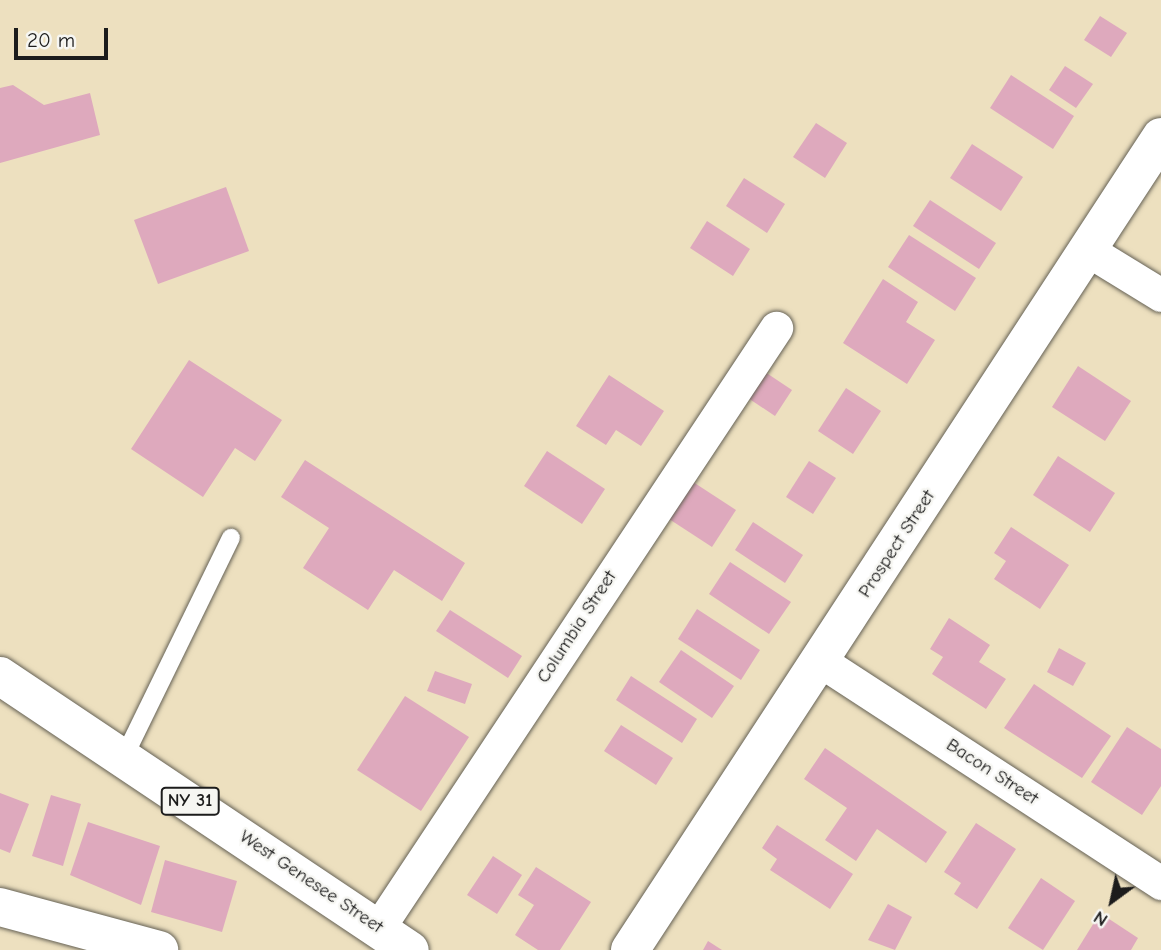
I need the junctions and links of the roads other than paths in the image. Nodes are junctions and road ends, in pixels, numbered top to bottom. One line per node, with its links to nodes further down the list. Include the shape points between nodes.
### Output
1 (1161, 136): 2 (main road, Prospect Street)
2 (1086, 249): 3 (street); 6 (main road, Prospect Street)
3 (1161, 295)
4 (776, 328): 11 (street, Columbia Street)
5 (231, 538): 8 (lane)
6 (822, 662): 9 (street, Bacon Street); 14 (main road, Prospect Street)
7 (0, 676): 8 (main road, West Genesee Street / NY 31)
8 (124, 757): 11 (main road, West Genesee Street / NY 31)
9 (1161, 883)
10 (0, 907): 12 (main road)
11 (379, 927): 13 (main road, West Genesee Street / NY 31)
12 (159, 950)
13 (410, 950)
14 (630, 950)

